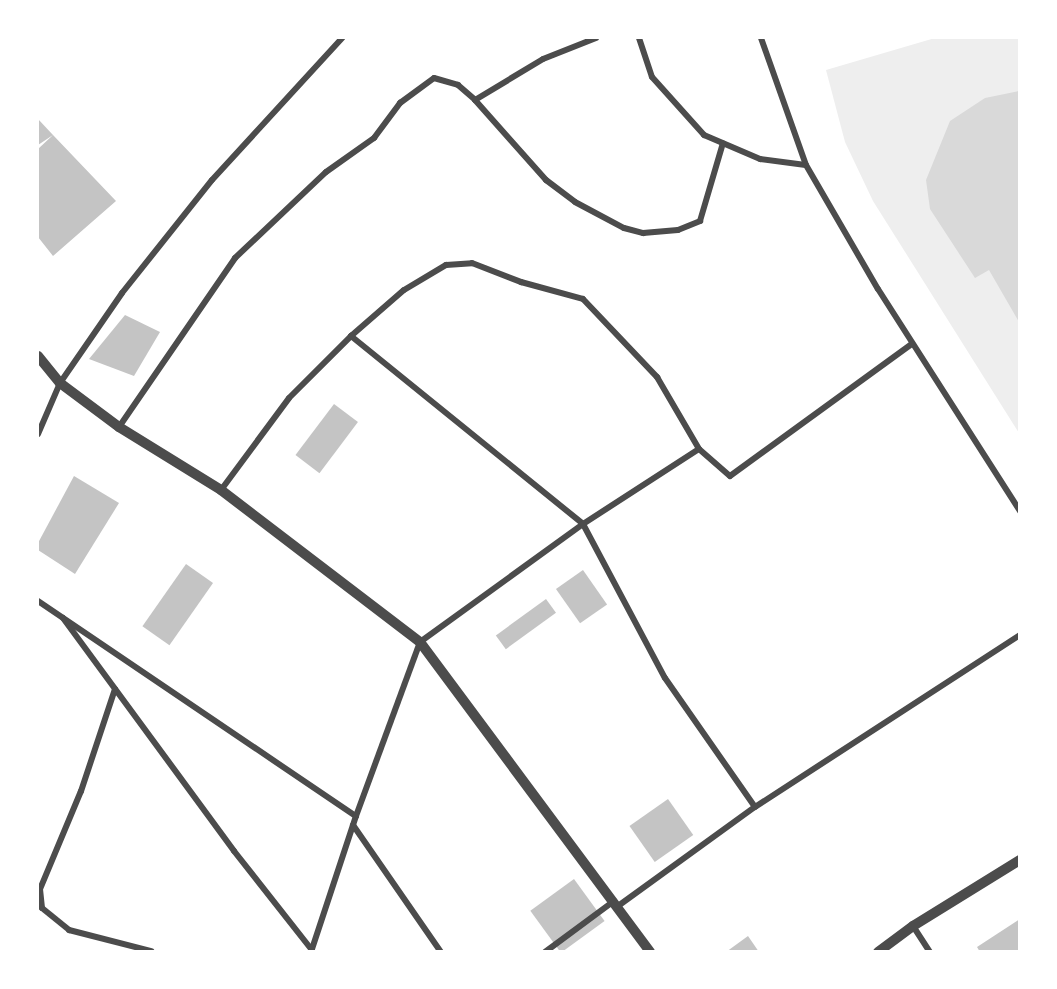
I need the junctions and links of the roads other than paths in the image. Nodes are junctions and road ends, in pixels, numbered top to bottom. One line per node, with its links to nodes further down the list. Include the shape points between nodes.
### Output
1 (342, 38): 11 (street, via 213,180 122,293)
2 (596, 38): 5 (street, via 543,59)
3 (639, 38): 6 (street, via 652,77 704,135)
4 (761, 38): 7 (street)
5 (475, 100): 6 (street, via 546,180 575,202 624,228 643,233 678,230 700,221); 12 (street, via 458,85 434,78 400,103 374,138 326,172 235,258)
6 (723, 143): 7 (street, via 760,159)
7 (806, 165): 9 (street)
8 (351, 336): 14 (street, via 404,290 446,265 472,263 583,299 657,377); 15 (street, via 289,398); 17 (street)
9 (912, 344): 14 (street, via 730,476); 16 (street)
10 (38, 356): 11 (street)
11 (60, 383): 12 (street); 13 (street)
12 (119, 427): 15 (street)
13 (38, 434)
14 (699, 449): 17 (street)
15 (221, 490): 21 (street)
16 (1020, 511)
17 (583, 524): 21 (street); 23 (street, via 665,678)
18 (38, 601): 19 (street)
19 (63, 618): 22 (street); 24 (street)
20 (1020, 635): 23 (street)
21 (420, 642): 24 (street); 27 (street)
22 (115, 689): 29 (street, via 81,791 40,889 42,908 69,930); 30 (street)
23 (754, 807): 27 (street)
24 (356, 816): 25 (street)
25 (353, 825): 30 (street); 31 (street)
26 (1020, 860): 28 (street)
27 (616, 904): 32 (street); 33 (street)
28 (913, 926): 34 (street); 35 (street)
29 (151, 951)
30 (312, 951)
31 (441, 951)
32 (545, 951)
33 (650, 951)
34 (878, 951)
35 (930, 951)

